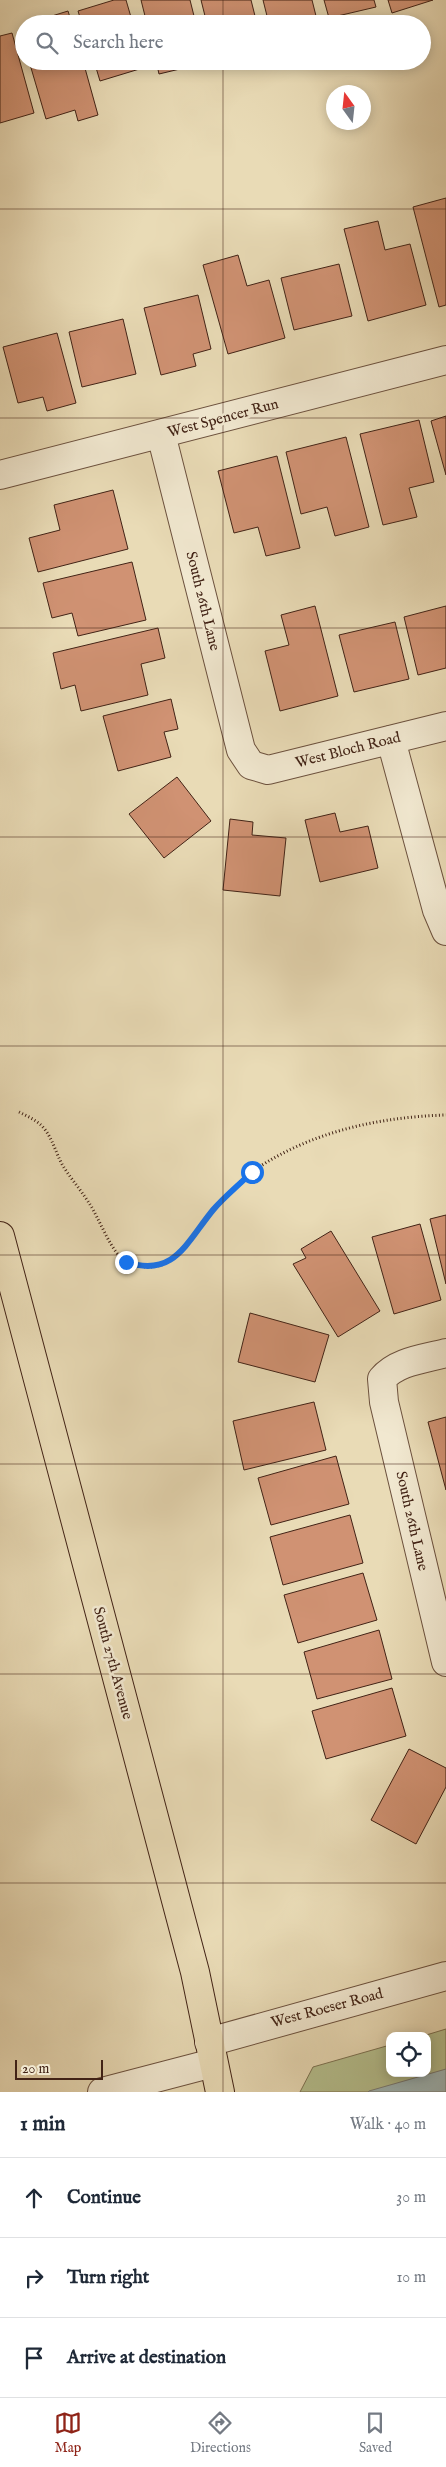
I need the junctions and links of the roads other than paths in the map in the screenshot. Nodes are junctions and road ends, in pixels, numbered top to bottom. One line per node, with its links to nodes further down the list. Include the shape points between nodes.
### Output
1 (446, 360): 2 (street, West Spencer Run)
2 (161, 434): 3 (street, West Spencer Run); 6 (street, South 26th Lane, via 242,750)
3 (0, 475)
4 (446, 726): 5 (street, West Bloch Road)
5 (391, 740): 6 (street, West Bloch Road, via 268,770); 7 (street, via 437,910)
6 (251, 765)
7 (446, 931)
8 (0, 1236): 12 (main road, South 27th Avenue, via 195,1972)
9 (446, 1353): 10 (street, South 26th Lane, via 400,1365 382,1379 384,1402)
10 (446, 1662)
11 (446, 1976): 12 (street, West Roeser Road)
12 (211, 2052): 13 (street, West Roeser Road); 14 (main road, South 27th Avenue)
13 (102, 2092)
14 (220, 2092)

